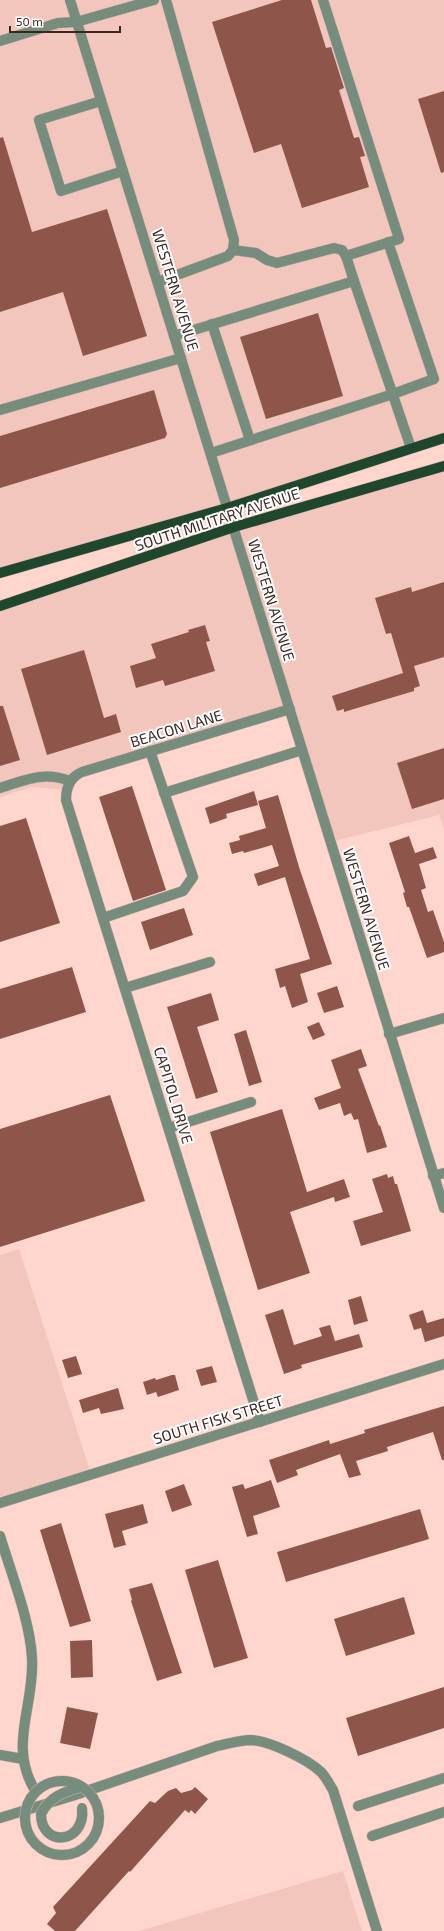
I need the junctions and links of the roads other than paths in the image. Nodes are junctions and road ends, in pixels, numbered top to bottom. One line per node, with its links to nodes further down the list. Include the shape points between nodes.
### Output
1 (70, 0): 5 (street, WESTERN AVENUE)
2 (154, 0): 5 (street)
3 (166, 0): 10 (street, via 234,240)
4 (324, 0): 9 (street, via 399,239)
5 (76, 22): 6 (street, via 58,23); 7 (street, WESTERN AVENUE)
6 (0, 41)
7 (101, 101): 8 (street, WESTERN AVENUE); 8 (street, via 39,120 61,191)
8 (123, 171): 13 (street, WESTERN AVENUE)
9 (388, 242): 11 (street); 17 (street, via 434,379)
10 (233, 250): 11 (street, via 256,253 277,263 334,248 342,250); 13 (street, via 228,256)
11 (346, 256): 12 (street)
12 (354, 281): 14 (street); 17 (street)
13 (158, 282): 15 (street, WESTERN AVENUE)
14 (212, 324): 15 (street); 20 (street)
15 (174, 336): 16 (street, WESTERN AVENUE)
16 (181, 358): 18 (street); 22 (street, WESTERN AVENUE)
17 (393, 394): 20 (street); 21 (street)
18 (0, 410)
19 (444, 438): 21 (main road, SOUTH MILITARY AVENUE)
20 (250, 440): 22 (street)
21 (411, 448): 24 (main road, SOUTH MILITARY AVENUE)
22 (211, 453): 24 (street, WESTERN AVENUE)
23 (444, 466): 25 (main road, SOUTH MILITARY AVENUE)
24 (227, 508): 25 (street, WESTERN AVENUE); 26 (main road, SOUTH MILITARY AVENUE)
25 (234, 527): 27 (main road, SOUTH MILITARY AVENUE); 28 (street, WESTERN AVENUE)
26 (0, 573)
27 (0, 606)
28 (290, 709): 29 (street, WESTERN AVENUE); 30 (street, BEACON LANE)
29 (302, 750): 33 (street); 38 (street, WESTERN AVENUE)
30 (150, 751): 31 (street, BEACON LANE, via 82,772); 33 (street)
31 (71, 779): 32 (street, via 43,775); 34 (street, CAPITOL DRIVE, via 66,790 66,800)
32 (0, 788)
33 (164, 793): 34 (street, via 193,876 183,891)
34 (103, 918): 36 (street, CAPITOL DRIVE)
35 (210, 962): 36 (street)
36 (125, 988): 40 (street, CAPITOL DRIVE)
37 (444, 1018): 38 (street)
38 (389, 1034): 42 (street, WESTERN AVENUE)
39 (251, 1102): 40 (street)
40 (169, 1128): 45 (street, CAPITOL DRIVE)
41 (444, 1173): 42 (street)
42 (433, 1176): 43 (street, WESTERN AVENUE)
43 (444, 1208)
44 (444, 1364): 45 (street, SOUTH FISK STREET)
45 (260, 1422): 46 (street, SOUTH FISK STREET)
46 (0, 1503)
47 (0, 1536): 49 (street, via 31,1644 31,1687 22,1736)
48 (0, 1755): 49 (street)
49 (23, 1759): 52 (street)
50 (444, 1778): 54 (street)
51 (82, 1787): 52 (street, bridge, via 71,1782 58,1781); 52 (street, bridge, via 92,1796 99,1819 90,1842 81,1850 70,1854 47,1851 37,1845 30,1835 26,1813 29,1802); 53 (street, bridge, via 49,1801 41,1814 43,1826 52,1835 68,1837 81,1824 82,1808)
52 (36, 1792)
53 (75, 1795): 56 (street); 58 (street, via 217,1746 240,1741 266,1743 287,1752 314,1766 333,1790)
54 (358, 1806)
55 (444, 1812): 57 (street)
56 (0, 1818)
57 (372, 1836)
58 (377, 1931)

